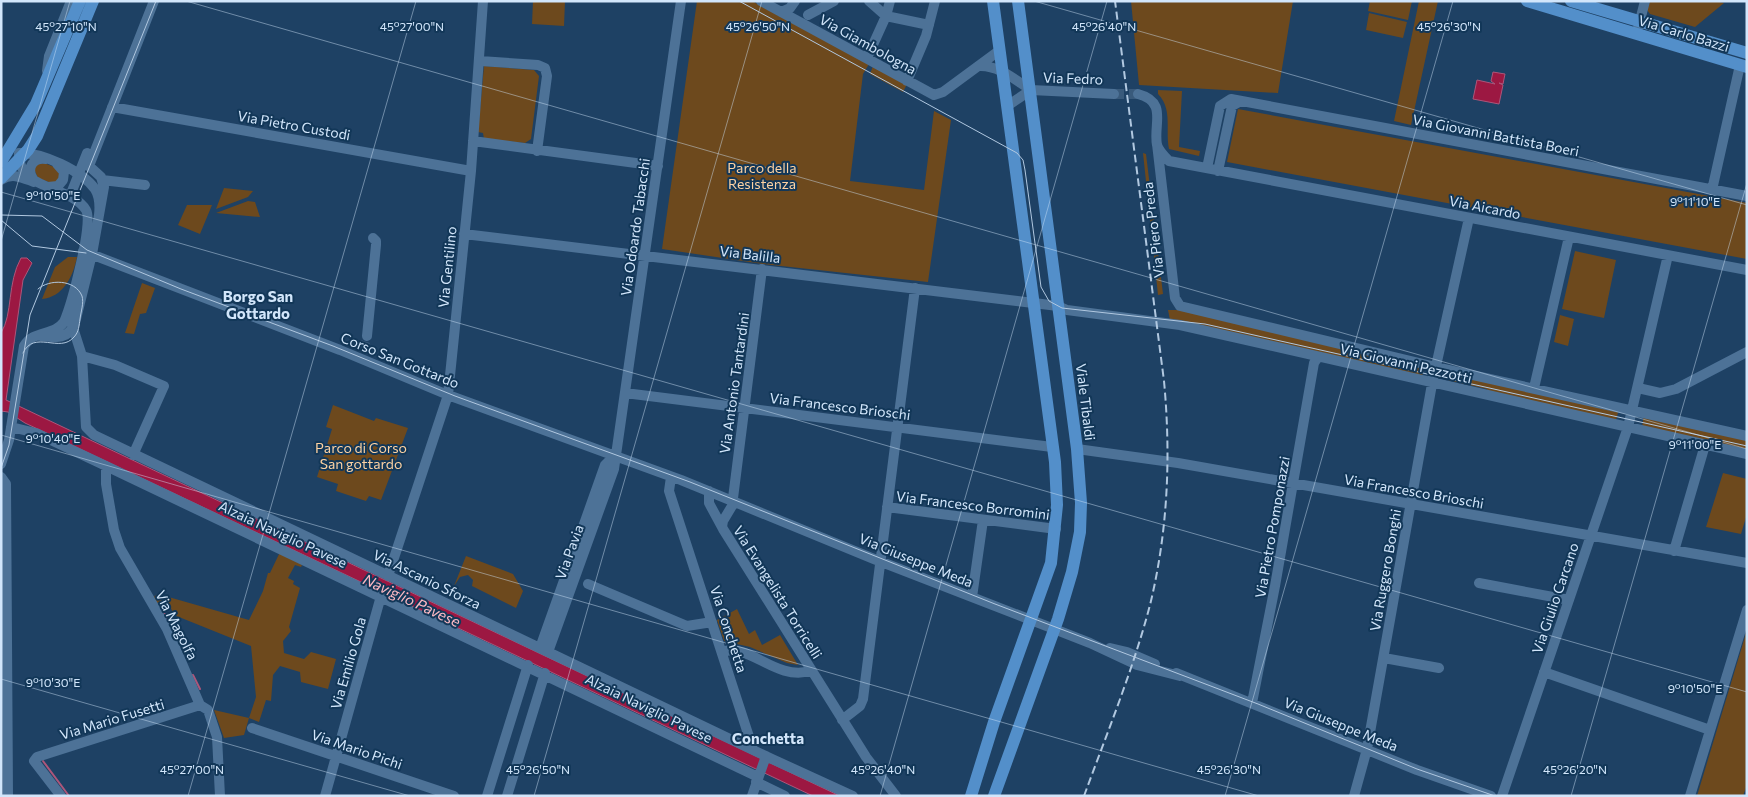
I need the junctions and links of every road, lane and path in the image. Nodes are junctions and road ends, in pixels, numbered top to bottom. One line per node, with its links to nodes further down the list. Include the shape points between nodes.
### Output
1 (71, 1): 33 (street, via 49,56)
2 (80, 1): 33 (main road)
3 (93, 1): 41 (main road)
4 (154, 1): 40 (street)
5 (483, 1): 28 (street, Via Gentilino)
6 (681, 1): 50 (street, Via Odoardo Tabacchi)
7 (761, 1): 18 (street, Via Giambologna)
8 (797, 1): 18 (street); 19 (street)
9 (834, 1): 19 (street)
10 (869, 1): 20 (street)
11 (890, 1): 20 (street)
12 (935, 1): 22 (street)
13 (993, 1): 25 (main road)
14 (1018, 1): 34 (main road, Viale Tibaldi)
15 (1527, 1): 24 (main road, Via Carlo Bazzi)
16 (1571, 1): 21 (main road, Via Carlo Bazzi)
17 (1645, 1): 21 (street)
18 (781, 12): 23 (street, Via Giambologna)
19 (808, 15): 23 (street)
20 (886, 16): 22 (street); 27 (street)
21 (1640, 20): 24 (street); 26 (main road, Via Carlo Bazzi)
22 (929, 25): 32 (street)
23 (812, 29): 27 (street, Via Giambologna)
24 (1637, 34): 30 (main road, Via Carlo Bazzi)
25 (1000, 50): 29 (street); 31 (main road)
26 (1747, 53)
27 (867, 58): 32 (street, Via Giambologna)
28 (480, 62): 42 (street, Via Gentilino); 44 (street, via 538,64 545,68 547,76)
29 (978, 66): 31 (street); 32 (street, Via Giambologna, via 937,95)
30 (1744, 66): 60 (street, via 1727,119)
31 (1003, 72): 34 (street); 39 (main road)
32 (907, 81)
33 (44, 87): 38 (main road)
34 (1031, 90): 35 (street, Via Fedro); 39 (street); 75 (main road, Viale Tibaldi)
35 (1114, 94)
36 (1138, 94): 43 (street, Via Piero Preda, via 1155,104 1158,113)
37 (1241, 101): 51 (street, via 1231,99 1220,106); 53 (street, via 1232,106); 60 (street, Via Giovanni Battista Boeri)
38 (36, 104): 45 (main road); 47 (main road)
39 (1007, 106): 74 (main road)
40 (112, 107): 49 (street, via 103,130 92,143); 52 (street, Via Pietro Custodi)
41 (41, 129): 45 (main road); 48 (street, via 39,148)
42 (473, 141): 44 (street); 52 (street, Via Gentilino)
43 (1157, 144): 46 (street); 55 (street, Via Piero Preda)
44 (537, 150): 50 (street)
45 (21, 155): 47 (main road); 48 (street); 56 (main road); 58 (street, via 24,170)
46 (1169, 161): 51 (street, Via Aicardo); 55 (street, via 1163,166)
47 (1, 162)
48 (52, 162): 54 (street); 58 (street, via 39,159 32,164 30,172); 58 (street, via 63,169 63,180 55,187)
49 (86, 165): 54 (street); 57 (street)
50 (658, 166): 70 (street, Via Odoardo Tabacchi)
51 (1207, 168): 53 (street, Via Aicardo)
52 (471, 171): 65 (street, Via Gentilino)
53 (1218, 171): 64 (street, Via Aicardo)
54 (79, 174): 62 (street, via 72,191); 63 (street, via 95,190)
55 (1161, 176): 76 (street, Via Piero Preda, via 1175,298)
56 (1, 179): 58 (street, via 14,176)
57 (102, 180): 59 (street); 63 (street, via 104,187)
58 (39, 183): 62 (street)
59 (145, 185)
60 (1712, 190): 61 (street, Via Giovanni Battista Boeri)
61 (1747, 196)
62 (76, 200): 68 (street, via 88,214)
63 (99, 215): 68 (street)
64 (1469, 218): 66 (street, Via Aicardo); 85 (street, Via Ruggero Bonghi)
65 (464, 234): 70 (street, Via Balilla); 90 (street, Via Gentilino)
66 (1569, 237): 69 (street, Via Aicardo); 87 (street)
67 (373, 238): 80 (street, via 376,245)
68 (88, 253): 77 (street); 78 (street); 90 (street, Corso San Gottardo, via 360,355)
69 (1668, 255): 72 (street, Via Aicardo); 88 (street)
70 (644, 256): 71 (street, Via Balilla); 89 (street, Via Odoardo Tabacchi)
71 (762, 270): 73 (street, Via Balilla); 91 (street, Via Antonio Tantardini)
72 (1747, 270)
73 (915, 288): 74 (street, Via Balilla); 94 (street)
74 (1033, 304): 75 (street, Via Giovanni Pezzotti); 98 (main road)
75 (1058, 306): 84 (street, Via Giovanni Pezzotti, via 1067,310 1180,325); 99 (main road, Viale Tibaldi)
76 (1184, 308): 85 (street, Via Giovanni Pezzotti)
77 (68, 312): 78 (street); 79 (street, via 60,327)
78 (73, 326): 81 (street, via 63,337); 82 (street)
79 (35, 336): 81 (street); 93 (street, via 27,341 21,354)
80 (367, 336)
81 (48, 337): 82 (street)
82 (82, 350): 100 (street, Via Ascanio Sforza, via 86,427); 100 (street, via 164,386)
83 (1747, 352): 88 (street, via 1676,389 1660,393)
84 (1318, 357): 86 (street, Via Giovanni Pezzotti); 107 (street, Via Pietro Pomponazzi, via 1314,363)
85 (1436, 367): 86 (street, Via Ruggero Bonghi); 87 (street, Via Giovanni Pezzotti)
86 (1432, 384): 95 (street, Via Giovanni Pezzotti); 110 (street, Via Ruggero Bonghi)
87 (1534, 388): 92 (street, Via Giovanni Pezzotti)
88 (1638, 388): 92 (street, Via Giulio Carcano)
89 (625, 393): 91 (street, Via Francesco Brioschi); 102 (street, Via Odoardo Tabacchi)
90 (448, 395): 102 (street, Corso San Gottardo); 119 (street, Via Gentilino)
91 (746, 409): 94 (street, Via Francesco Brioschi); 109 (street, Via Antonio Tantardini)
92 (1633, 410): 95 (street, Via Giulio Carcano); 96 (street, Via Giovanni Pezzotti)
93 (11, 427): 103 (street); 104 (street, Alzaia Naviglio Pavese, via 36,433)
94 (897, 427): 98 (street, Via Francesco Brioschi); 111 (street)
95 (1628, 427): 97 (street, Via Giovanni Pezzotti); 115 (street, Via Giulio Carcano)
96 (1747, 436)
97 (1705, 445): 101 (street, Via Giovanni Pezzotti); 116 (street)
98 (1052, 446): 114 (main road, via 1057,482)
99 (1077, 449): 107 (street, Via Francesco Brioschi, via 1170,461); 128 (main road, Viale Tibaldi, via 1080,532 1072,572)
100 (133, 454): 119 (street, Via Ascanio Sforza)
101 (1747, 454)
102 (614, 456): 106 (street, Corso San Gottardo); 129 (street, Via Pavia, via 605,466 600,492)
103 (1, 464)
104 (106, 466): 122 (street, Alzaia Naviglio Pavese); 138 (street, Via Magolfa, via 106,484 120,548 167,629)
105 (1, 477): 147 (street, via 7,493)
106 (671, 477): 108 (street, Corso San Gottardo); 127 (street, Via Conchetta, via 669,491)
107 (1293, 484): 110 (street, Via Francesco Brioschi); 137 (street, Via Pietro Pomponazzi)
108 (709, 491): 109 (street, Via Giuseppe Meda); 113 (street, Via Evangelista Torricelli, via 709,503)
109 (732, 500): 113 (street, Via Antonio Tantardini); 117 (street, Via Giuseppe Meda)
110 (1411, 505): 115 (street, Via Francesco Brioschi); 131 (street, Via Ruggero Bonghi)
111 (887, 508): 112 (street, Via Francesco Borromini); 117 (street)
112 (983, 520): 114 (street, Via Francesco Borromini); 123 (street)
113 (722, 527): 134 (street, Via Evangelista Torricelli)
114 (1056, 529): 126 (main road, via 1051,563)
115 (1591, 536): 116 (street, Via Francesco Brioschi); 124 (street, Via Giulio Carcano)
116 (1674, 551): 118 (street, Via Francesco Brioschi)
117 (880, 561): 123 (street, Via Giuseppe Meda); 139 (street, via 863,699 860,706)
118 (1747, 564)
119 (388, 576): 129 (street, Via Ascanio Sforza)
120 (1479, 583): 124 (street)
121 (588, 584): 127 (street, via 687,626)
122 (382, 596): 132 (street, Alzaia Naviglio Pavese); 144 (street, Via Emilio Gola)
123 (972, 597): 126 (street, Via Giuseppe Meda)
124 (1569, 600): 135 (street, Via Giulio Carcano)
125 (1747, 610): 141 (street)
126 (1032, 620): 128 (street, Via Giuseppe Meda); 158 (main road, via 994,722)
127 (712, 622): 130 (street, Via Conchetta)
128 (1054, 629): 137 (street, Via Giuseppe Meda, via 1137,665 1180,676); 159 (main road, Viale Tibaldi)
129 (544, 650): 142 (street, Via Ascanio Sforza)
130 (722, 652): 134 (street, Via Evangelista Torricelli, via 743,653 791,674); 142 (street, Via Conchetta)
131 (1384, 658): 133 (street); 143 (street, Via Ruggero Bonghi)
132 (528, 665): 136 (street, Alzaia Naviglio Pavese); 152 (street)
133 (1439, 668)
134 (810, 671): 139 (street, Via Evangelista Torricelli)
135 (1544, 672): 141 (street); 162 (street, Via Giulio Carcano)
136 (545, 673): 146 (street, Alzaia Naviglio Pavese); 153 (street)
137 (1252, 703): 143 (street, Via Giuseppe Meda)
138 (200, 705): 148 (street, Via Mario Fusetti, via 37,757 34,761); 149 (street, Via Magolfa, via 208,710 217,737)
139 (842, 720): 157 (street, Via Evangelista Torricelli)
140 (252, 728): 144 (street, Via Mario Pichi)
141 (1710, 730): 163 (street)
142 (754, 749): 145 (street)
143 (1367, 750): 160 (street, Via Ruggero Bonghi); 161 (street, Via Giuseppe Meda)
144 (336, 756): 150 (street, Via Emilio Gola); 151 (street, Via Mario Pichi)
145 (765, 758): 146 (street); 156 (street)
146 (758, 777): 154 (street); 155 (street, Alzaia Naviglio Pavese)
147 (8, 796)
148 (61, 796)
149 (220, 796)
150 (325, 796)
151 (454, 796)
152 (487, 796)
153 (507, 796)
154 (752, 796)
155 (785, 796)
156 (853, 796)
157 (896, 796)
158 (971, 796)
159 (994, 796)
160 (1354, 796)
161 (1491, 796)
162 (1502, 796)
163 (1690, 796)

